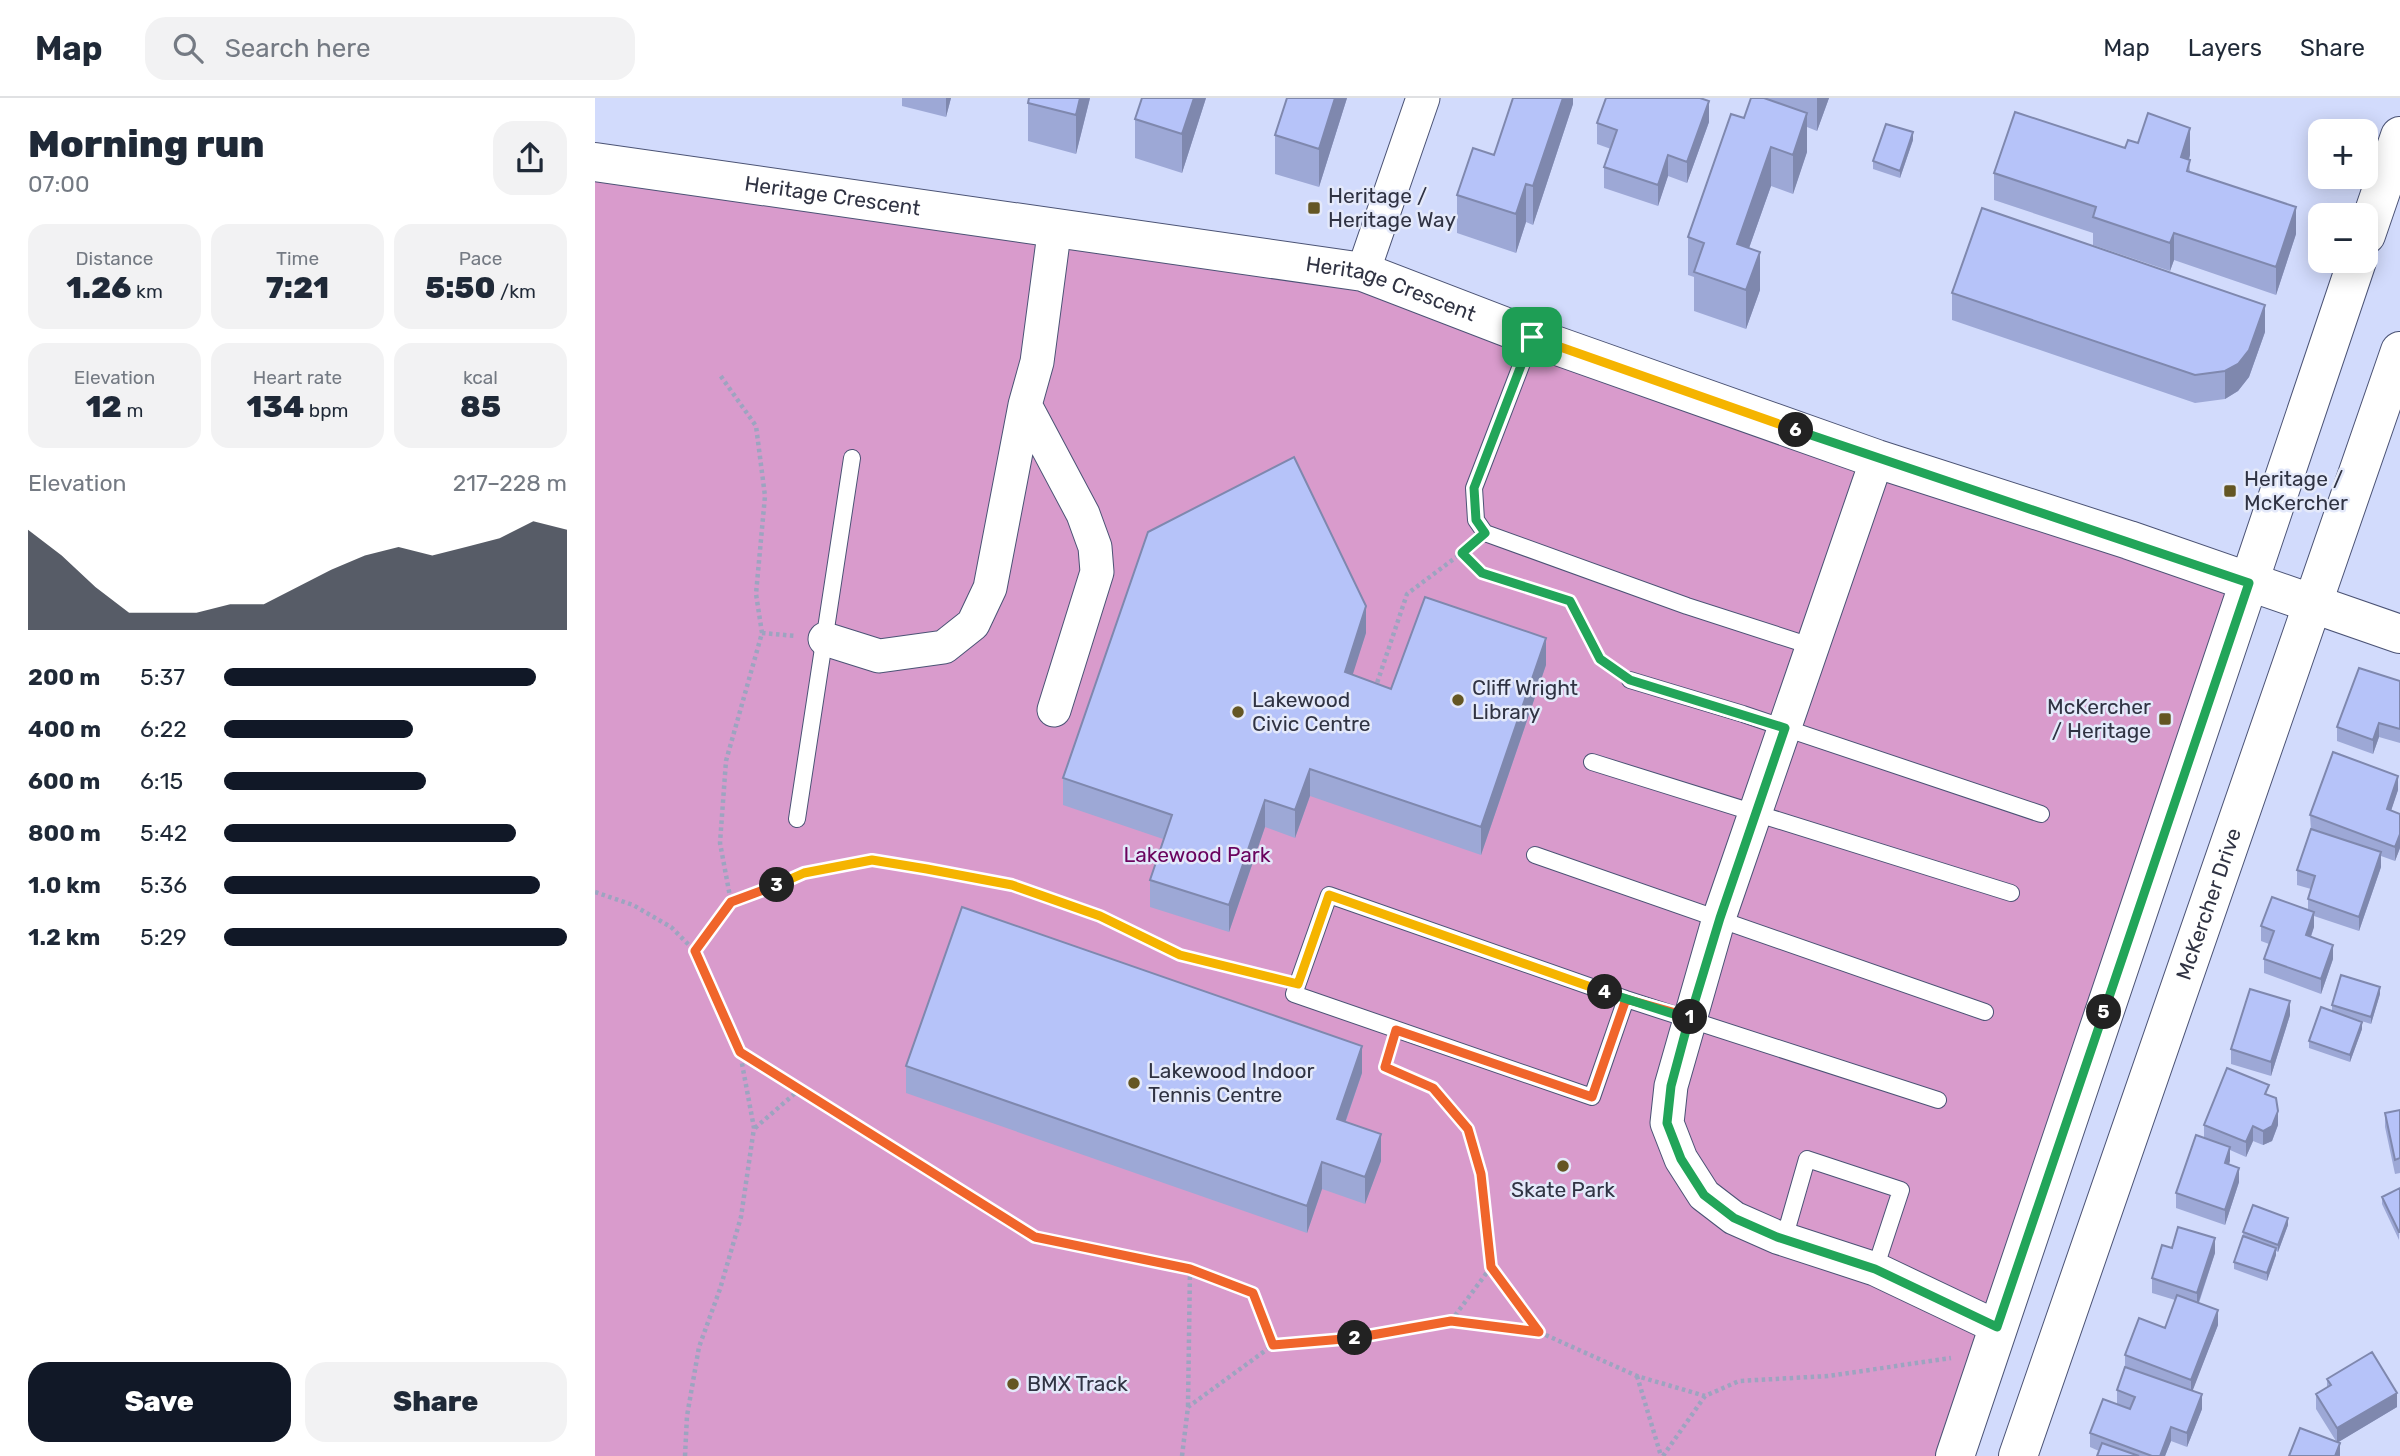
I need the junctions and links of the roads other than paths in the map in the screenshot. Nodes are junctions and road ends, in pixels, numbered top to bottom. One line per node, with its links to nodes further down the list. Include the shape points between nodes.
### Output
1 (1423, 98): 6 (street)
2 (2400, 136): 4 (main road)
3 (595, 162): 5 (main road, Heritage Crescent)
4 (2377, 203)
5 (1055, 226): 6 (main road, Heritage Crescent); 10 (street, via 1037,362)
6 (1363, 272): 8 (main road, Heritage Crescent)
7 (2353, 273): 13 (main road)
8 (1532, 337): 12 (main road, Heritage Crescent); 17 (lane, via 1474,488 1476,520 1485,533)
9 (2400, 351): 14 (main road, McKercher Drive)
10 (1025, 405): 16 (street, via 990,588 973,624 944,647 879,656); 19 (street, via 1083,514 1095,547 1097,572)
11 (852, 458): 16 (lane)
12 (1877, 459): 13 (main road, Heritage Crescent); 17 (street)
13 (2249, 583): 14 (main road, Heritage Crescent); 34 (main road)
14 (2313, 604): 15 (main road, Heritage Crescent); 36 (main road, McKercher Drive)
15 (2400, 634)
16 (825, 639): 24 (lane)
17 (1814, 647): 20 (street)
18 (1630, 680): 20 (lane)
19 (1054, 710)
20 (1785, 728): 22 (street); 23 (lane)
21 (1592, 762): 22 (lane)
22 (1757, 813): 26 (lane); 27 (street)
23 (2041, 814)
24 (797, 819)
25 (1535, 855): 27 (lane)
26 (2011, 892)
27 (1720, 918): 29 (lane); 30 (street)
28 (1626, 999): 28 (lane, via 1329,895 1294,994 1592,1097); 30 (lane)
29 (1985, 1012)
30 (1689, 1019): 31 (lane); 32 (street, via 1671,1086 1667,1123 1681,1159 1704,1195 1734,1218)
31 (1938, 1100)
32 (1784, 1239): 33 (street); 33 (lane, via 1807,1159 1901,1191)
33 (1875, 1269): 34 (street)
34 (1997, 1327): 35 (main road)
35 (1955, 1456)
36 (2018, 1456)

